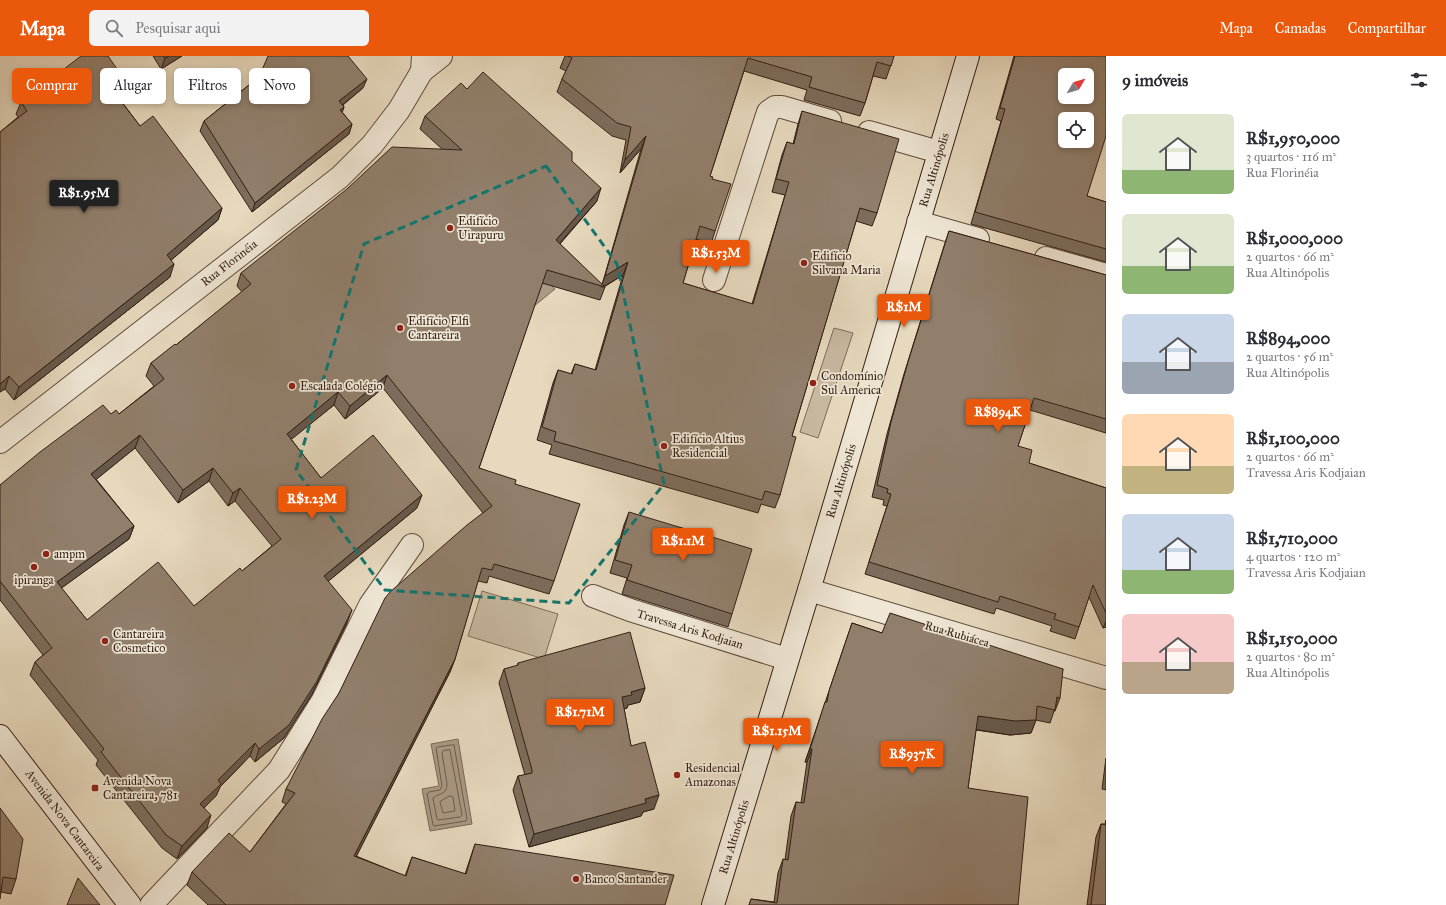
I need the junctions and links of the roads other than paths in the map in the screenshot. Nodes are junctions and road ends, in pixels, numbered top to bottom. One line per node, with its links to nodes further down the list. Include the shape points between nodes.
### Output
1 (441, 56): 3 (street)
2 (968, 56): 4 (street, Rua Altinópolis)
3 (422, 63): 10 (street, Rua Florinéia, via 399,110 372,145 340,177)
4 (939, 152): 5 (street, Rua Altinópolis); 9 (street, via 775,106 768,112)
5 (918, 222): 6 (street); 12 (street, Rua Altinópolis)
6 (993, 243)
7 (1031, 254): 8 (street)
8 (1106, 275)
9 (714, 280)
10 (0, 442)
11 (412, 545): 18 (street, via 370,605 323,700 279,770)
12 (809, 590): 14 (street, Rua Altinópolis); 15 (street, Rua Rubiácea)
13 (593, 596): 14 (street, Travessa Aris Kodjaian)
14 (787, 659): 19 (street, Rua Altinópolis)
15 (1106, 678)
16 (0, 736): 17 (street, Avenida Nova Cantareira)
17 (130, 905)
18 (151, 905)
19 (713, 905)

